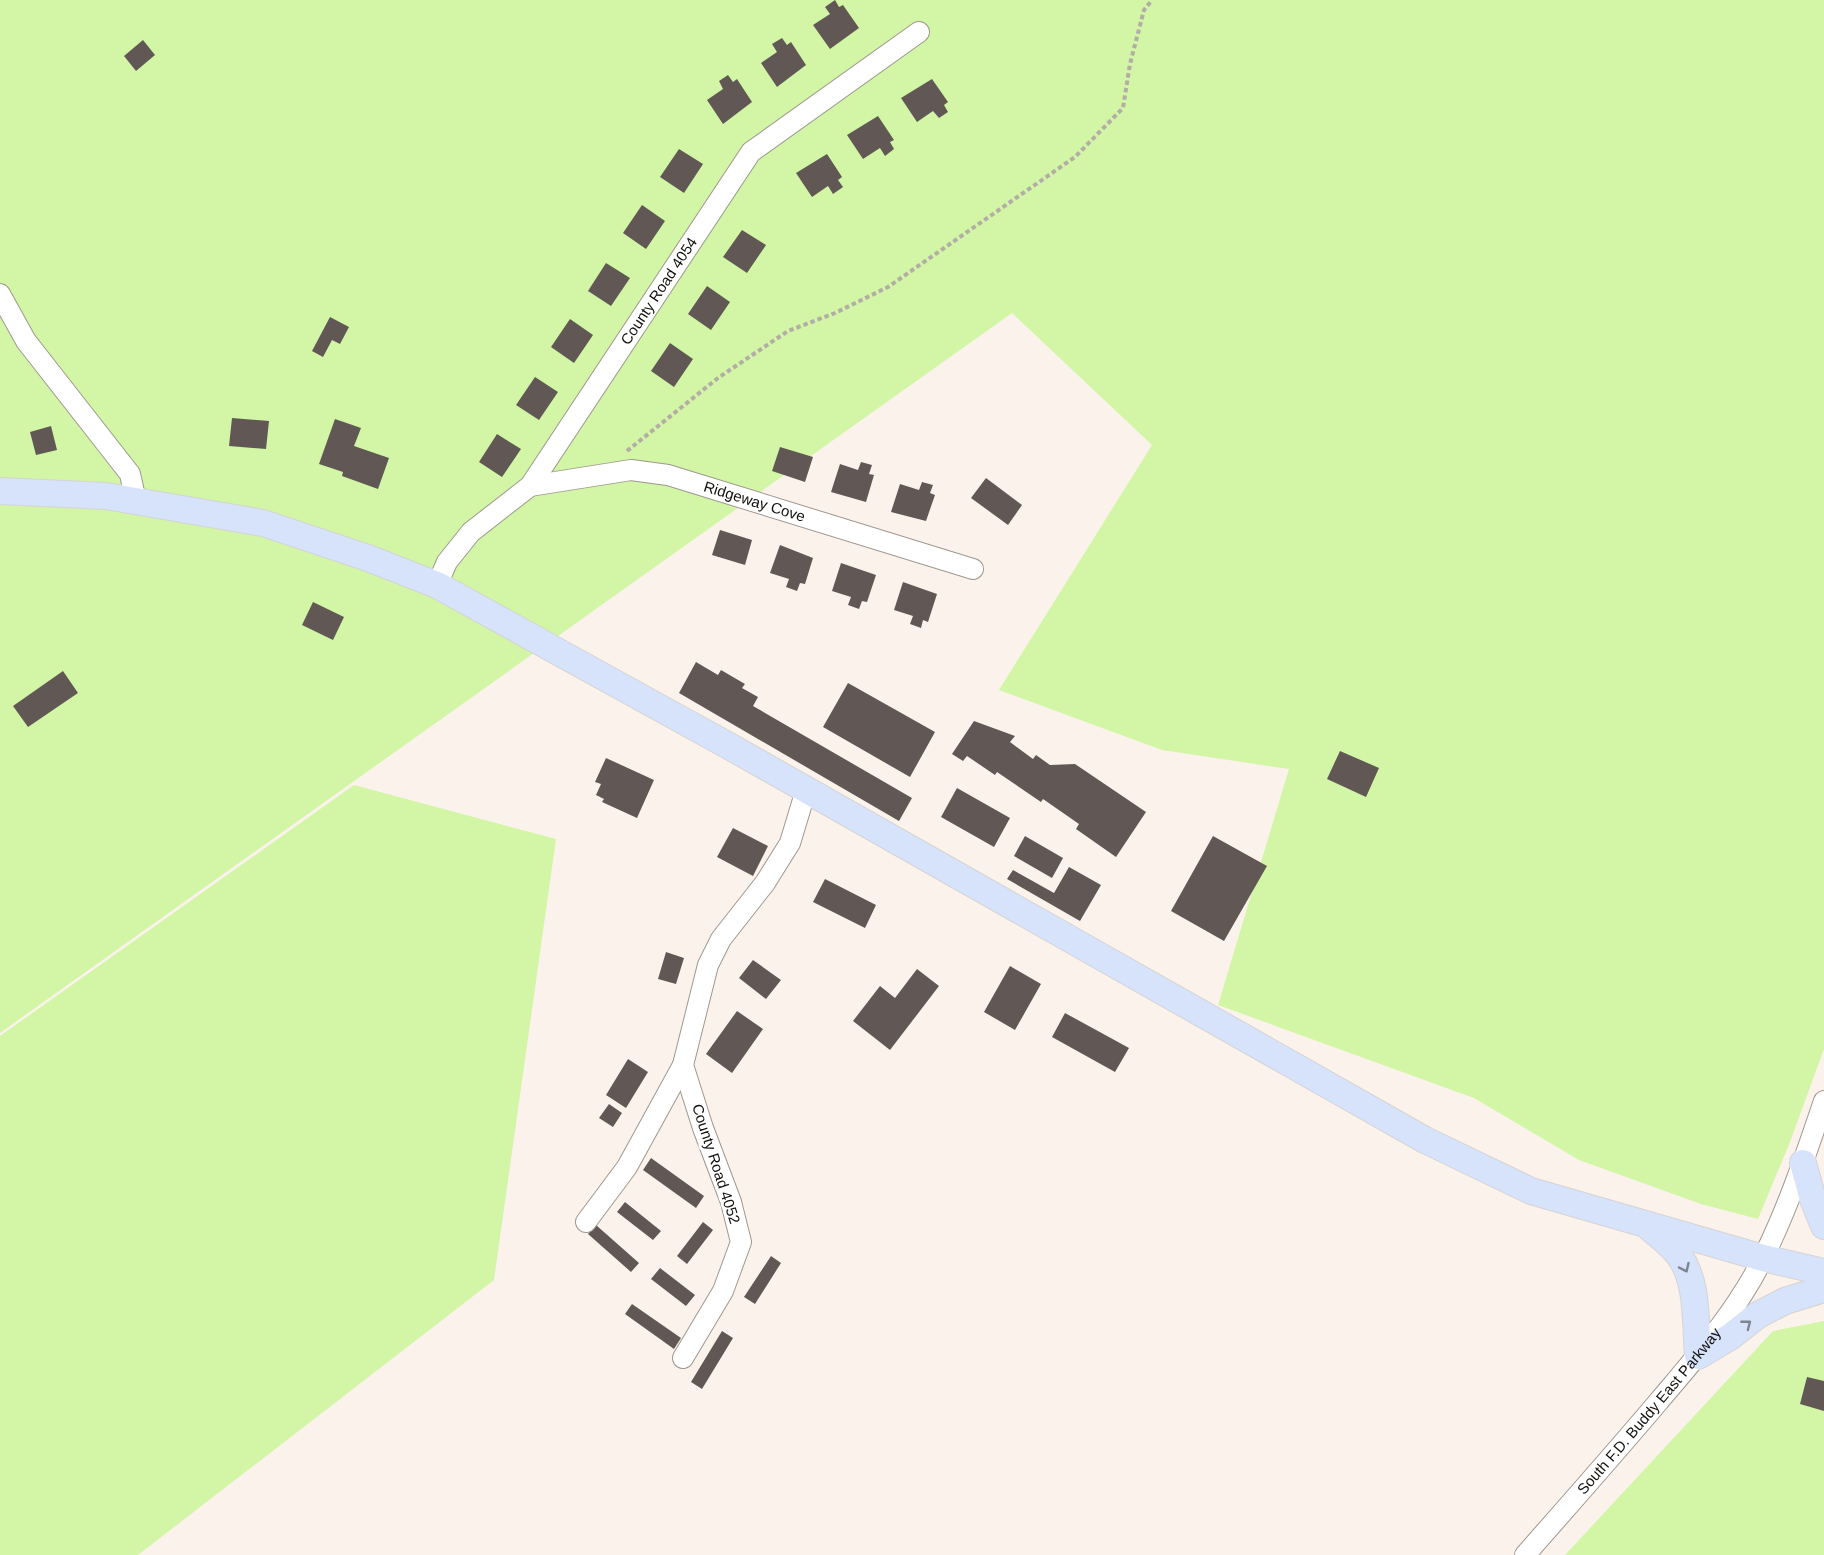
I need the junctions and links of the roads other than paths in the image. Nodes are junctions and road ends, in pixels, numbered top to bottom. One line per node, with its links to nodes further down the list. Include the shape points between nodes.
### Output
1 (919, 32): 3 (street, County Road 4054, via 751,152)
2 (0, 294): 5 (street, via 26,341 130,474)
3 (530, 486): 6 (street, Ridgeway Cove, via 632,470 669,475); 7 (street, County Road 4054, via 471,532 447,562)
4 (0, 491): 5 (main road)
5 (136, 501): 7 (main road, via 263,523)
6 (973, 569)
7 (437, 585): 8 (main road)
8 (806, 790): 9 (street, via 790,843 708,965); 13 (main road, via 1425,1140 1531,1191)
9 (683, 1065): 12 (street, via 627,1167); 19 (street, County Road 4052, via 741,1242 723,1291)
10 (1824, 1101): 11 (street, South F.D. Buddy East Parkway)
11 (1803, 1163): 14 (main road); 15 (street, South F.D. Buddy East Parkway)
12 (585, 1222)
13 (1647, 1225): 15 (main road); 18 (main road, one-way to 18, via 1678,1254 1688,1274)
14 (1824, 1226)
15 (1763, 1258): 16 (main road); 18 (street, South F.D. Buddy East Parkway)
16 (1824, 1272)
17 (1824, 1289): 18 (main road, one-way to 17, via 1776,1305)
18 (1698, 1356): 20 (street, South F.D. Buddy East Parkway)
19 (683, 1358)
20 (1525, 1555)

